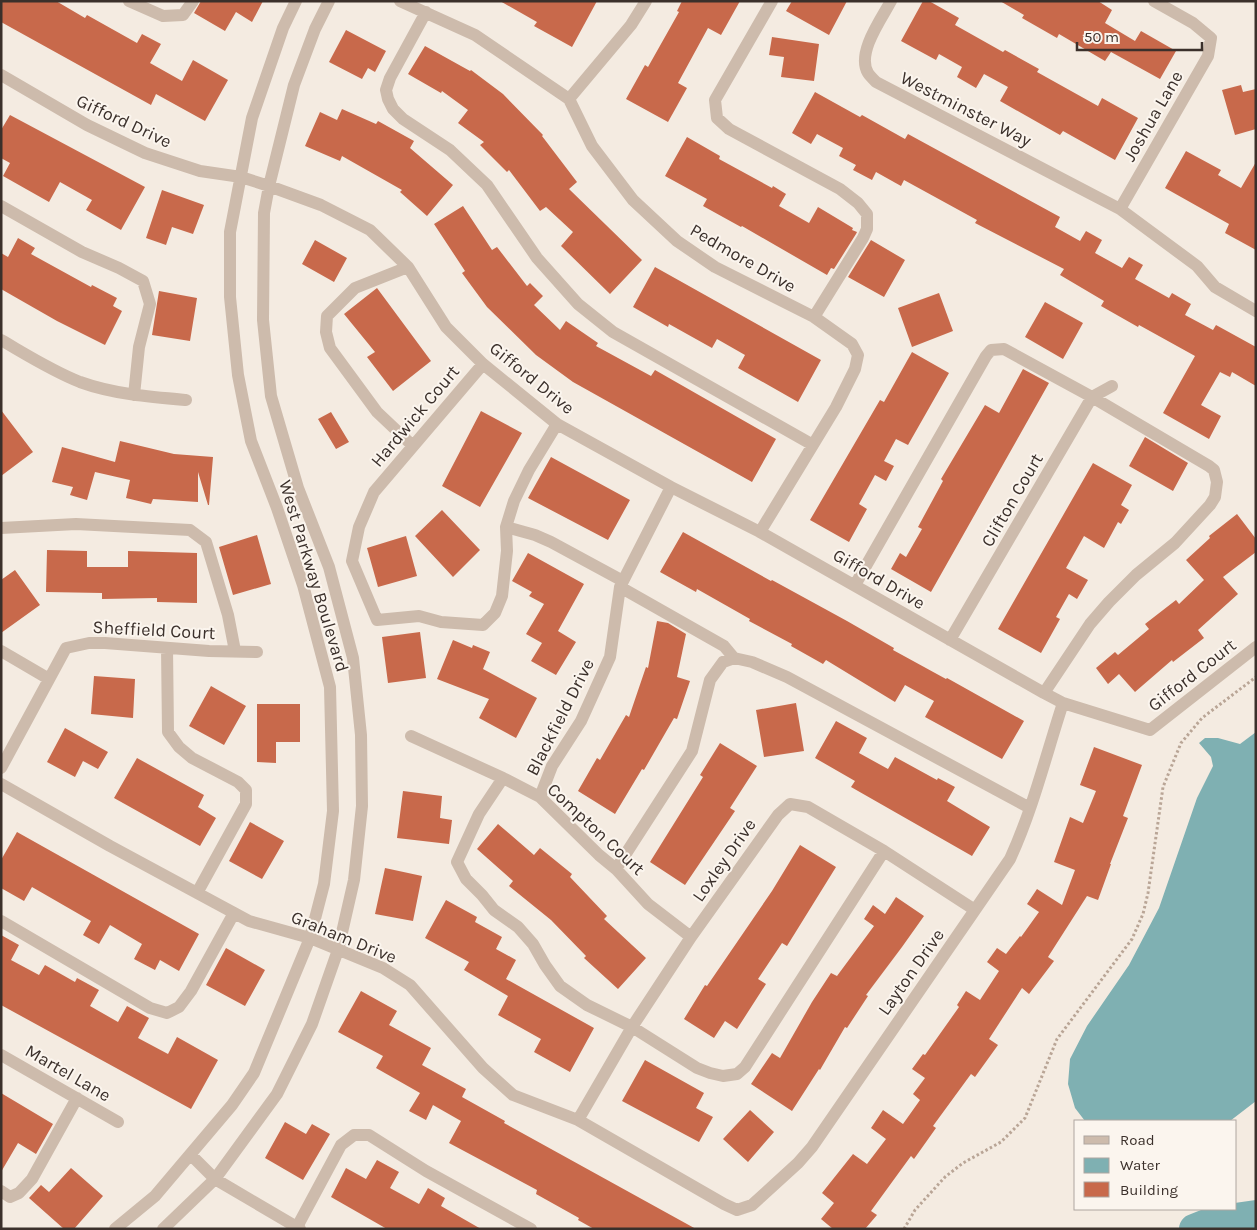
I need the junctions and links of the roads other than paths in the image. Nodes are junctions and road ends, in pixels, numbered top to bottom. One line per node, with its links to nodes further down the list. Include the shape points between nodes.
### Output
1 (129, 1): 2 (street, via 163,16 183,15)
2 (193, 1)
3 (296, 1): 13 (street, West Parkway Boulevard, via 283,28 252,118)
4 (329, 1): 14 (street, West Parkway Boulevard, via 294,85)
5 (400, 1): 10 (street)
6 (772, 1): 19 (street, via 715,100 718,118 729,129 840,189 867,214 863,238)
7 (892, 1): 16 (street, Westminster Way, via 867,44 867,72 876,82)
8 (1154, 1): 16 (street, Joshua Lane, via 1193,23 1211,38 1208,56)
9 (644, 2): 12 (street, via 631,25)
10 (426, 12): 12 (street, via 475,35); 27 (street, via 390,78 386,90 393,109 450,150 487,185 537,258 578,304 612,332)
11 (1, 76): 13 (street, Gifford Drive, via 87,126 145,153 200,171)
12 (569, 98): 19 (street, Pedmore Drive, via 592,146 633,200 677,241 715,267)
13 (240, 177): 14 (street, Gifford Drive); 58 (street, West Parkway Boulevard, via 230,232 230,297 238,375 251,441 303,585 330,687 333,811 324,884)
14 (269, 186): 17 (street, Gifford Drive, via 321,205 370,230); 59 (street, West Parkway Boulevard, via 264,221 263,320 271,396 298,488 334,585 353,658 361,735 362,806 354,880)
15 (1, 206): 23 (street, via 82,252 142,281 150,304 139,348)
16 (1120, 209): 18 (street, Westminster Way, via 1197,266 1215,288)
17 (408, 267): 21 (street, Gifford Drive, via 446,327); 28 (street, via 355,288 327,316 326,332 330,348 377,412)
18 (1256, 311)
19 (814, 317): 27 (street, Pedmore Drive, via 852,344 858,355 855,369 836,407)
20 (1, 340): 23 (street, via 81,382)
21 (483, 364): 26 (street, Gifford Drive); 28 (street, Hardwick Court)
22 (1112, 386): 24 (street)
23 (134, 395): 25 (street)
24 (1092, 397): 34 (street, via 1004,349 991,350); 35 (street, Clifton Court); 43 (street, via 1214,470 1217,482 1215,497 1175,544 1136,575 1096,616)
25 (186, 400)
26 (557, 424): 29 (street, Gifford Drive); 30 (street, via 529,470)
27 (813, 445): 32 (street, Pedmore Drive)
28 (413, 446): 30 (street, Hardwick Court, via 374,492 359,527 352,561 377,620 419,616 441,622 483,625 496,613 502,596)
29 (671, 487): 32 (street, Gifford Drive); 33 (street, Blackfield Drive)
30 (506, 527): 33 (street, via 551,542)
31 (1, 528): 39 (street, via 76,524 190,530 206,542)
32 (760, 532): 34 (street, Gifford Drive)
33 (621, 584): 41 (street, via 724,646); 49 (street, Blackfield Drive, via 610,657 581,721 552,766)
34 (855, 585): 35 (street, Gifford Drive)
35 (950, 640): 43 (street, Gifford Drive)
36 (1256, 647): 44 (street, Gifford Court, via 1150,730)
37 (167, 648): 39 (street, Sheffield Court); 42 (street, Sheffield Court, via 89,643 66,648); 53 (street, via 168,732 192,758 238,782 246,790 246,804)
38 (1, 651): 42 (street)
39 (235, 651): 40 (street, Sheffield Court)
40 (257, 652)
41 (734, 658): 50 (street, via 787,677); 52 (street, via 723,662 710,680 692,751)
42 (49, 679): 46 (street, Sheffield Court)
43 (1044, 693): 44 (street, Gifford Drive)
44 (1063, 703): 50 (street, Layton Drive)
45 (411, 736): 47 (street, Compton Court)
46 (1, 768)
47 (503, 778): 49 (street, Compton Court); 60 (street, via 479,814 457,862 466,880 494,910 518,927 560,986 587,1005)
48 (1, 784): 53 (street, Graham Drive)
49 (540, 796): 52 (street, Compton Court)
50 (1030, 808): 54 (street, Layton Drive, via 1010,859)
51 (884, 851): 54 (street, Loxley Drive); 57 (street, Loxley Drive, via 808,807 790,804 778,815); 60 (street, via 745,1067 737,1074 723,1076 696,1068)
52 (616, 869): 57 (street, Compton Court, via 648,904)
53 (197, 893): 55 (street, Graham Drive)
54 (975, 910): 68 (street, Layton Drive, via 812,1147 752,1205 737,1210)
55 (234, 913): 56 (street, via 191,991 179,1007 167,1013 150,1008); 58 (street, Graham Drive, via 249,921)
56 (1, 921)
57 (691, 937): 60 (street, Loxley Drive)
58 (310, 938): 59 (street, Graham Drive); 65 (street, West Parkway Boulevard, via 254,1073)
59 (338, 950): 63 (street, Graham Drive, via 383,968 410,985 483,1068 513,1095); 66 (street, West Parkway Boulevard, via 312,1024 277,1094)
60 (632, 1027): 63 (street, Loxley Drive)
61 (1, 1054): 62 (street, Martel Lane)
62 (77, 1098): 64 (street, Martel Lane); 67 (street, via 32,1179 19,1193 10,1197)
63 (578, 1120): 68 (street, Graham Drive)
64 (118, 1122)
65 (190, 1155): 66 (street); 70 (street, West Parkway Boulevard, via 155,1196)
66 (215, 1179): 69 (street); 71 (street, West Parkway Boulevard)
67 (1, 1191)
68 (724, 1204)
69 (298, 1228): 72 (street, via 341,1145 354,1135 370,1136)
70 (115, 1229)
71 (163, 1229)
72 (531, 1229)

